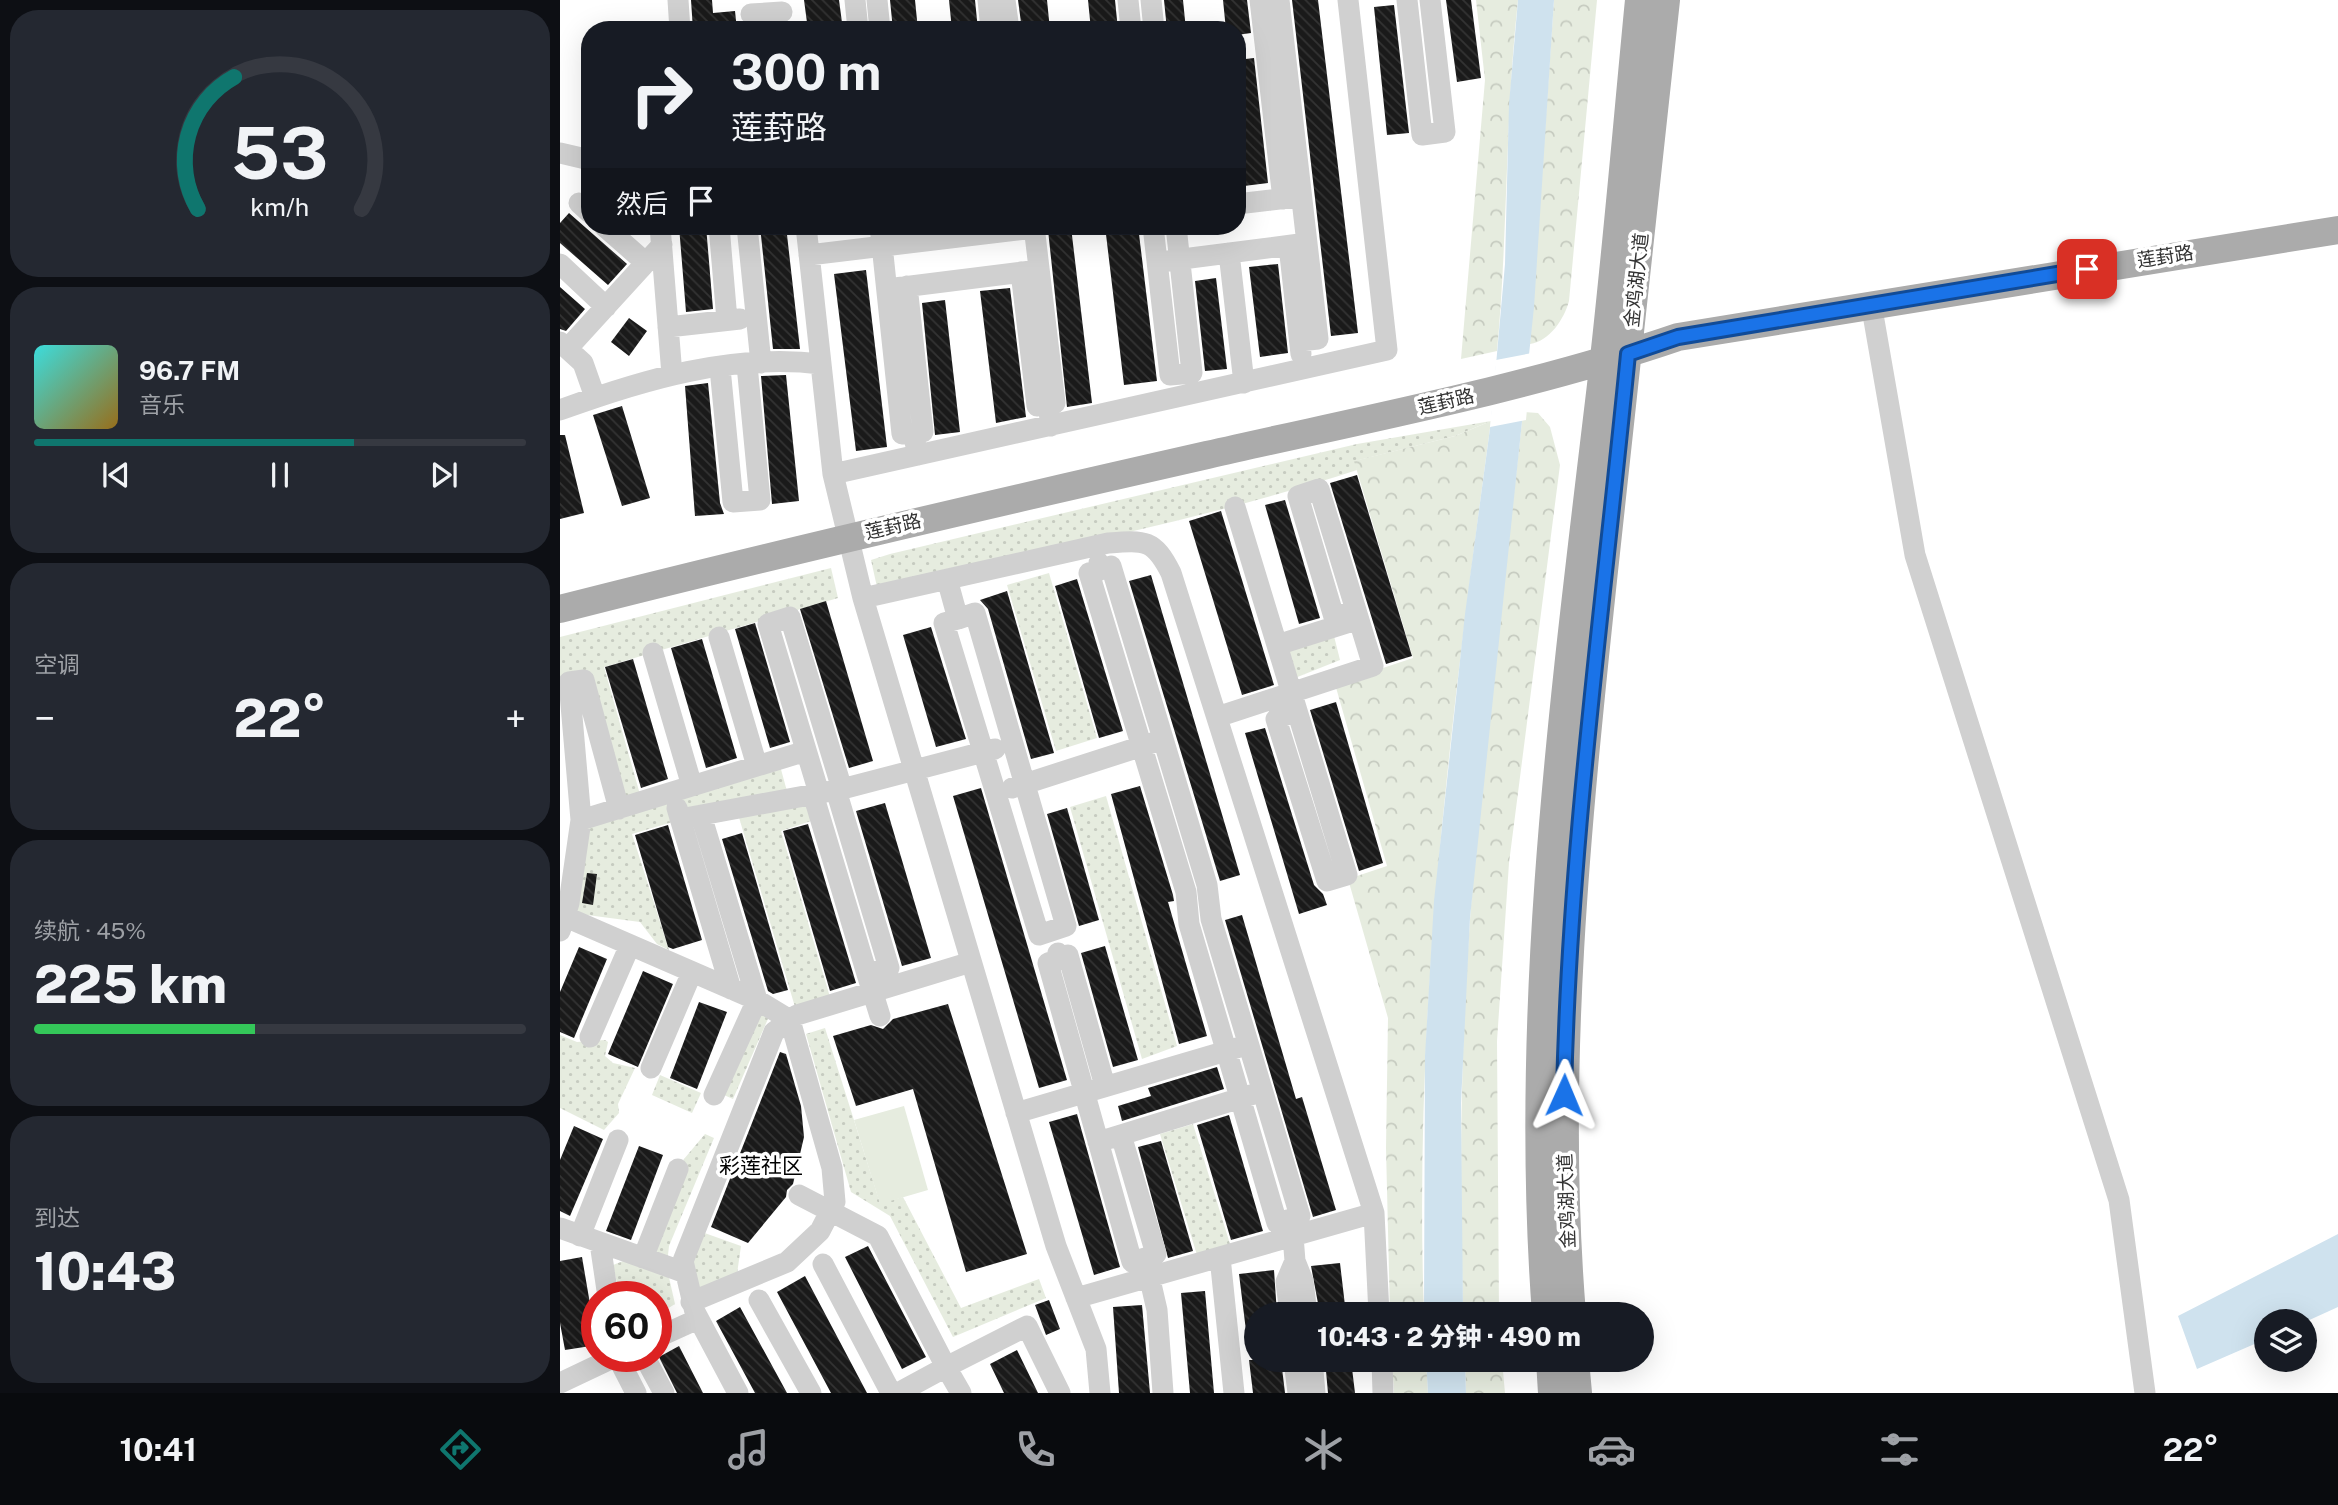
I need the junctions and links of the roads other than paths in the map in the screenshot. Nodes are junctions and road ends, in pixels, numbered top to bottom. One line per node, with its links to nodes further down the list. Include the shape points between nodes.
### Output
1 (678, 0): 17 (street)
2 (855, 0): 18 (street)
3 (877, 0): 19 (street)
4 (988, 0): 20 (street)
5 (1005, 0): 21 (street)
6 (1128, 0): 22 (street)
7 (1151, 0): 23 (street)
8 (1260, 0): 26 (street)
9 (1279, 0): 26 (street)
10 (1407, 0): 11 (street, via 1422,135 1445,132)
11 (1430, 0)
12 (1639, 0): 54 (main road, 金鸡湖大道)
13 (1666, 0): 54 (main road, 金鸡湖大道)
14 (1353, 1): 58 (street, via 1387,349)
15 (783, 14): 16 (street)
16 (751, 15)
17 (679, 21)
18 (857, 21)
19 (879, 21)
20 (990, 21)
21 (1008, 21)
22 (1130, 21)
23 (1153, 21)
24 (560, 153): 25 (street)
25 (581, 158)
26 (1293, 198): 27 (street); 39 (street)
27 (1246, 203)
28 (2338, 229): 48 (main road, 莲葑路)
29 (614, 235): 43 (street)
30 (661, 235): 43 (street); 52 (street)
31 (720, 235): 51 (street)
32 (748, 235): 50 (street)
33 (807, 235): 41 (street)
34 (904, 235): 38 (street)
35 (1026, 235): 46 (street)
36 (1154, 235): 44 (street)
37 (1177, 235): 42 (street)
38 (881, 236): 41 (street); 47 (street)
39 (1298, 245): 40 (street); 58 (street, via 1318,339 1300,341)
40 (1228, 253): 42 (street); 61 (street)
41 (809, 255): 55 (street)
42 (1180, 259): 44 (street); 59 (street, via 1192,373)
43 (646, 262): 49 (street)
44 (1157, 262): 59 (street, via 1170,375)
45 (560, 264): 49 (street)
46 (1030, 271): 47 (street); 65 (street, via 1055,403 1048,404)
47 (897, 287): 66 (street, via 923,432 913,433)
48 (1871, 303): 54 (main road, 莲葑路, via 1678,337); 173 (street, via 1915,555 2119,1200)
49 (606, 307): 53 (street)
50 (756, 317): 51 (street); 56 (street)
51 (727, 320): 52 (street)
52 (668, 327): 60 (street)
53 (564, 345): 63 (street, via 583,363)
54 (1616, 357): 69 (main road, 莲葑路, via 1461,398); 143 (main road, 金鸡湖大道, via 1561,737 1541,990 1539,1126); 144 (main road, 金鸡湖大道, via 1566,988 1564,1122)
55 (821, 363): 56 (street); 67 (street)
56 (754, 364): 57 (street); 57 (street, via 760,500 733,502)
57 (720, 368): 60 (street)
58 (1303, 370): 61 (street)
59 (1182, 374): 62 (street)
60 (672, 375): 63 (street)
61 (1244, 383): 62 (street)
62 (1184, 396): 65 (street)
63 (595, 397): 64 (street)
64 (560, 410)
65 (1051, 426): 66 (street)
66 (918, 455): 67 (street)
67 (833, 474): 69 (street)
68 (1235, 507): 78 (street)
69 (847, 536): 73 (street); 74 (main road, 莲葑路)
70 (1093, 546): 71 (street); 72 (street); 83 (street, via 1134,541 1149,543 1160,552 1171,573)
71 (1101, 570): 80 (street, via 1111,566); 81 (street, via 1088,573)
72 (947, 579): 73 (street); 76 (street)
73 (863, 598): 90 (street)
74 (560, 609)
75 (1357, 615): 75 (street, via 1334,617 1298,496 1319,489); 78 (street); 82 (street, via 1373,666)
76 (958, 619): 85 (street, via 975,613); 88 (street, via 944,623)
77 (719, 637): 89 (street)
78 (1277, 645): 82 (street)
79 (653, 653): 92 (street)
80 (1138, 657): 81 (street); 84 (street)
81 (1116, 663): 86 (street)
82 (1294, 702): 82 (street, via 1276,719 1327,881 1347,875); 83 (street)
83 (1217, 717): 128 (street)
84 (1163, 740): 86 (street); 99 (street)
85 (1014, 744): 88 (street); 91 (street)
86 (1142, 747): 91 (street); 100 (street)
87 (806, 751): 89 (street); 93 (street); 93 (street, via 768,624 790,617)
88 (984, 752): 90 (street); 94 (street)
89 (757, 766): 92 (street)
90 (915, 772): 93 (street); 105 (street)
91 (1026, 783): 94 (street); 102 (street, via 1066,926)
92 (682, 789): 95 (street); 97 (street)
93 (827, 791): 96 (street); 107 (street)
94 (996, 793): 102 (street, via 1039,935)
95 (619, 809): 98 (street); 98 (street, via 584,680 569,682)
96 (701, 815): 97 (street); 109 (street)
97 (680, 819): 108 (street)
98 (582, 821): 101 (street)
99 (1209, 901): 100 (street); 113 (street)
100 (1188, 905): 114 (street, via 1189,924)
101 (563, 924): 103 (street)
102 (1053, 931): 104 (street)
103 (630, 945): 106 (street); 112 (street)
104 (1060, 959): 116 (street, via 1068,955); 117 (street, via 1048,963)
105 (971, 962): 107 (street); 121 (street)
106 (692, 972): 108 (street); 115 (street)
107 (870, 983): 110 (street); 111 (street)
108 (731, 989): 109 (street)
109 (757, 1000): 111 (street); 119 (street)
110 (880, 1016)
111 (790, 1020): 127 (street, via 832,1168 835,1202); 136 (street, via 774,1032 686,1247)
112 (590, 1037)
113 (1249, 1045): 114 (street); 118 (street)
114 (1226, 1051): 116 (street); 120 (street)
115 (651, 1068)
116 (1105, 1086): 117 (street)
117 (1082, 1092): 121 (street); 124 (street)
118 (1263, 1092): 120 (street); 129 (street, via 1300,1216)
119 (714, 1095)
120 (1240, 1098): 122 (street); 129 (street, via 1277,1223)
121 (1016, 1113): 138 (street)
122 (1121, 1135): 124 (street); 135 (street, via 1156,1254)
123 (618, 1140): 130 (street)
124 (1098, 1142): 135 (street, via 1132,1262)
125 (678, 1169): 132 (street)
126 (799, 1195): 127 (street)
127 (830, 1210): 145 (street, via 820,1231 787,1262); 147 (street, via 878,1236)
128 (1374, 1213): 129 (street); 142 (street)
129 (1291, 1228): 131 (street); 133 (street)
130 (572, 1233): 132 (street); 137 (street)
131 (1220, 1257): 135 (street); 167 (street)
132 (643, 1258): 136 (street)
133 (1295, 1261): 140 (street, via 1286,1283); 141 (street)
134 (824, 1264): 162 (street)
135 (1147, 1267): 138 (street); 166 (street, via 1157,1310)
136 (683, 1272): 145 (street)
137 (599, 1281)
138 (1076, 1298): 157 (street, via 1096,1349)
139 (759, 1300): 161 (street)
140 (1288, 1302)
141 (1306, 1302)
142 (1378, 1302)
143 (1546, 1302)
144 (1572, 1302)
145 (695, 1310): 146 (street); 160 (street)
146 (672, 1327)
147 (946, 1367): 163 (street); 164 (street); 165 (street, via 1027,1326)
148 (582, 1372): 156 (street)
149 (625, 1372): 158 (street)
150 (652, 1372): 159 (street)
151 (1295, 1372): 168 (street)
152 (1313, 1372): 169 (street)
153 (1382, 1372): 170 (street)
154 (1551, 1372): 171 (main road)
155 (1576, 1372): 172 (main road)
156 (560, 1382)
157 (1098, 1392)
158 (636, 1393)
159 (663, 1393)
160 (738, 1393)
161 (811, 1393)
162 (891, 1393)
163 (898, 1393)
164 (961, 1393)
165 (1060, 1393)
166 (1163, 1393)
167 (1234, 1393)
168 (1298, 1393)
169 (1315, 1393)
170 (1383, 1393)
171 (1552, 1393)
172 (1578, 1393)
173 (2145, 1393)

